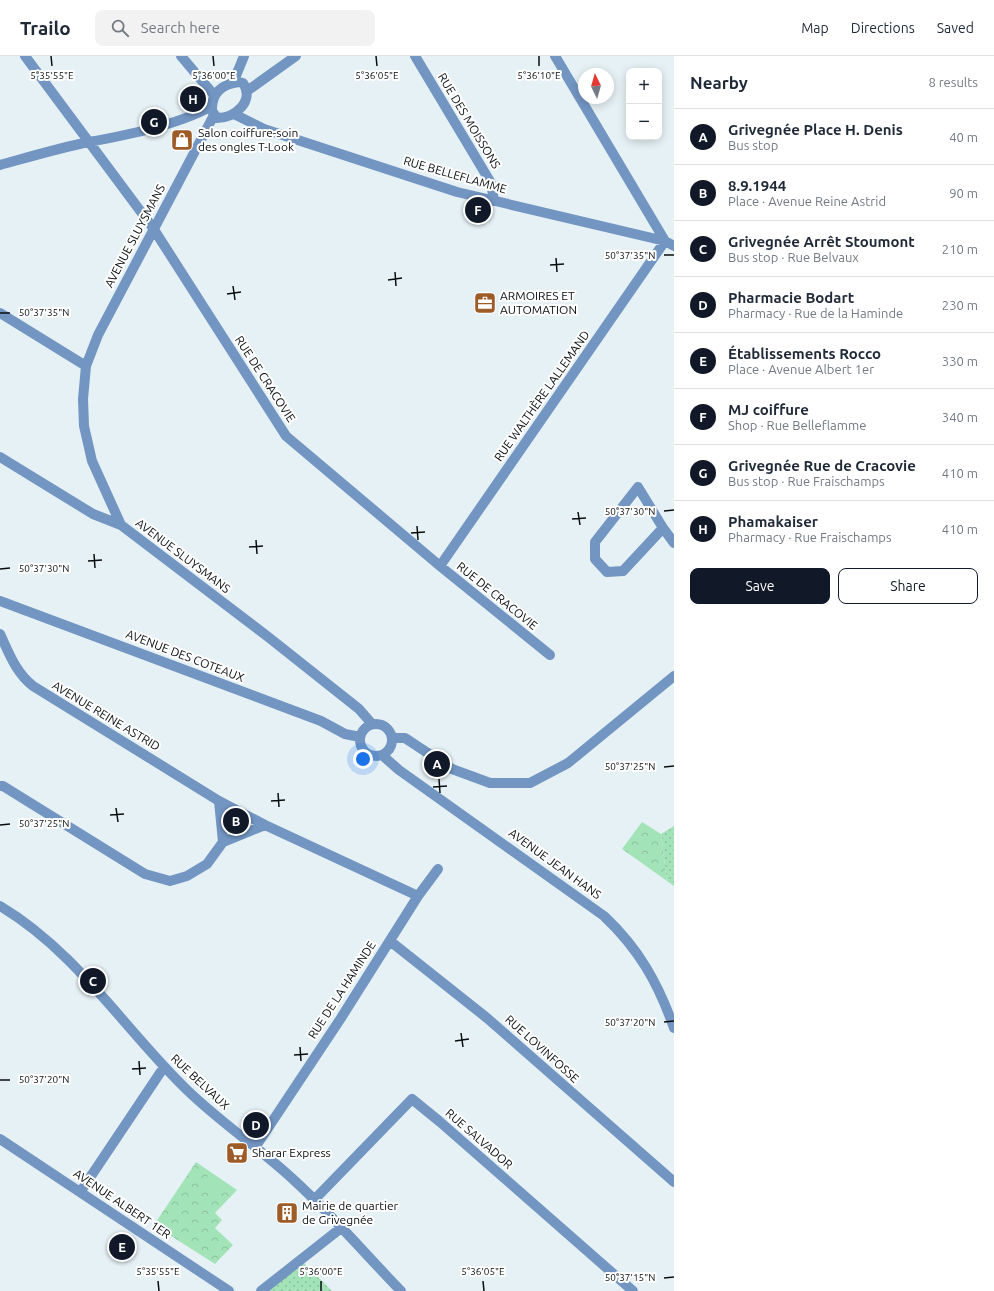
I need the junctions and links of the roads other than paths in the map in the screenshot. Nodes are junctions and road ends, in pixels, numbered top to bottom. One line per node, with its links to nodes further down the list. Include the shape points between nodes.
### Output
1 (25, 56): 12 (street, RUE DE CRACOVIE)
2 (181, 56): 9 (street)
3 (244, 56): 7 (street)
4 (296, 56): 8 (street)
5 (415, 56): 14 (street, RUE DES MOISSONS, via 491,183)
6 (555, 56): 16 (street)
7 (232, 83): 8 (street, via 243,83); 9 (street, via 220,88)
8 (247, 91): 11 (street, via 241,109)
9 (214, 95): 10 (street)
10 (213, 111): 11 (street, via 217,118 226,118); 12 (street, via 111,139); 15 (street, AVENUE SLUYSMANS)
11 (234, 114): 14 (street, RUE BELLEFLAMME, via 264,129 457,192)
12 (89, 142): 13 (street); 15 (street, RUE DE CRACOVIE)
13 (0, 165)
14 (494, 201): 16 (street, RUE BELLEFLAMME)
15 (153, 228): 18 (street, AVENUE SLUYSMANS, via 98,334); 23 (street, RUE DE CRACOVIE, via 286,436)
16 (670, 243): 23 (street, RUE WALTHÈRE LALLEMAND)
17 (0, 313): 18 (street)
18 (86, 366): 20 (street, AVENUE SLUYSMANS, via 83,399 87,445)
19 (0, 457): 20 (street, via 93,514)
20 (121, 524): 28 (street, AVENUE SLUYSMANS, via 359,709)
21 (663, 528): 21 (street, via 638,487 596,542 595,559 607,572 623,571); 22 (street)
22 (674, 543)
23 (440, 566): 26 (street, RUE DE CRACOVIE)
24 (0, 601): 29 (street, AVENUE DES COTEAUX, via 321,721 345,734)
25 (0, 634): 33 (street, AVENUE REINE ASTRID, via 14,664 25,680)
26 (550, 655)
27 (674, 676): 30 (street, via 568,763 530,783 490,782 452,769 406,738)
28 (372, 724): 29 (street, via 366,726); 30 (street, via 381,724 389,730)
29 (360, 737): 31 (street, via 360,745 364,751 373,756)
30 (392, 738): 31 (street, via 388,751)
31 (382, 755): 40 (street, AVENUE JEAN HANS, via 399,770 609,920 648,968)
32 (1, 785): 35 (street, via 145,874 160,879 170,881 197,871 207,864)
33 (219, 801): 34 (street, AVENUE REINE ASTRID); 35 (street)
34 (265, 825): 35 (street); 37 (street, AVENUE REINE ASTRID)
35 (223, 842)
36 (438, 869): 37 (street, RUE DE LA HAMINDE)
37 (418, 896): 39 (street, RUE DE LA HAMINDE)
38 (0, 906): 41 (street, RUE BELVAUX, via 49,942 91,983)
39 (390, 940): 43 (street, RUE DE LA HAMINDE); 44 (street, RUE LOVINFOSSE, via 487,1018)
40 (674, 1028)
41 (164, 1067): 43 (street, RUE BELVAUX, via 203,1107); 45 (street)
42 (0, 1139): 45 (street, AVENUE ALBERT 1ER)
43 (256, 1146): 46 (street, RUE BELVAUX)
44 (674, 1182)
45 (81, 1191): 48 (street, AVENUE ALBERT 1ER)
46 (314, 1200): 47 (street, RUE BELVAUX); 51 (street, RUE SALVADOR, via 412,1100)
47 (341, 1228): 49 (street); 50 (street, RUE BELVAUX)
48 (229, 1291)
49 (261, 1291)
50 (401, 1291)
51 (633, 1291)

